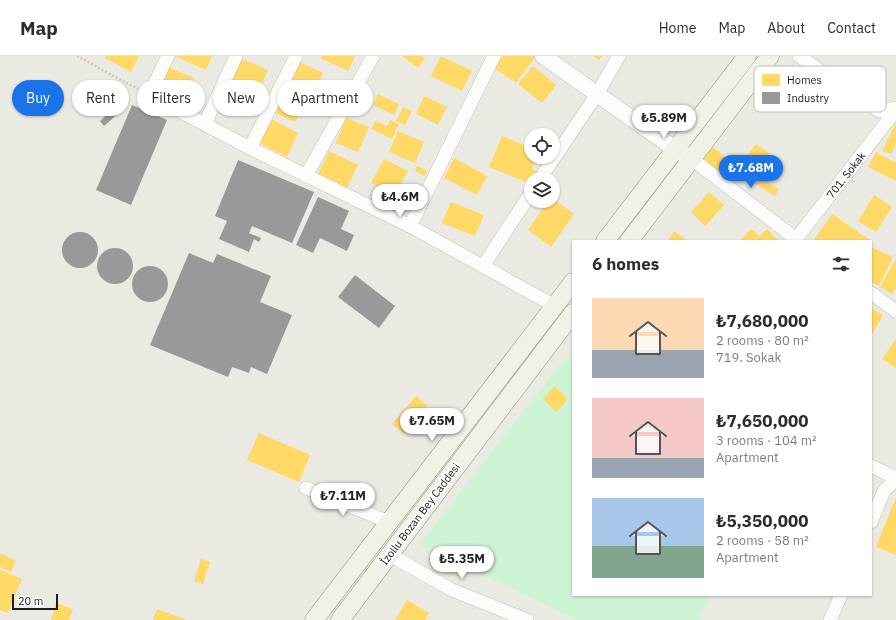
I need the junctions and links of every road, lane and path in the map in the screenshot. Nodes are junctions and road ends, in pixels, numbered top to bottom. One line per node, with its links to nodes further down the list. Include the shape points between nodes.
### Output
1 (77, 56): 16 (path)
2 (168, 56): 15 (street)
3 (236, 56): 21 (street)
4 (296, 56): 22 (street)
5 (373, 56): 26 (street)
6 (494, 56): 28 (street)
7 (543, 56): 17 (street)
8 (619, 56): 17 (street)
9 (747, 56): 23 (main road)
10 (770, 56): 12 (main road)
11 (799, 56): 13 (street)
12 (762, 66)
13 (814, 66)
14 (754, 77): 24 (main road)
15 (157, 80)
16 (137, 88)
17 (597, 94): 23 (street); 25 (street)
18 (896, 109): 19 (street); 31 (street, 701. Sokak)
19 (886, 110)
20 (190, 116): 21 (street)
21 (205, 124): 22 (street)
22 (250, 148): 26 (street)
23 (675, 149): 24 (street); 29 (main road)
24 (692, 159): 30 (main road); 31 (street)
25 (545, 172)
26 (306, 176): 28 (street)
27 (524, 203): 32 (street)
28 (410, 226): 32 (street)
29 (606, 240)
30 (630, 240)
31 (796, 240)
32 (482, 266): 35 (street)
33 (572, 283): 35 (main road, İzollu Bozan Bey Caddesi)
34 (872, 294): 36 (street)
35 (555, 306): 42 (main road, İzollu Bozan Bey Caddesi)
36 (895, 308)
37 (571, 319): 43 (main road, İzollu Bozan Bey Caddesi)
38 (872, 467): 39 (street)
39 (896, 479): 41 (street, via 884,491)
40 (306, 488): 42 (street)
41 (872, 520)
42 (389, 522): 45 (main road, İzollu Bozan Bey Caddesi)
43 (390, 554): 46 (main road, İzollu Bozan Bey Caddesi); 47 (street, via 452,590)
44 (841, 596): 48 (street)
45 (314, 620)
46 (340, 620)
47 (527, 620)
48 (830, 620)

